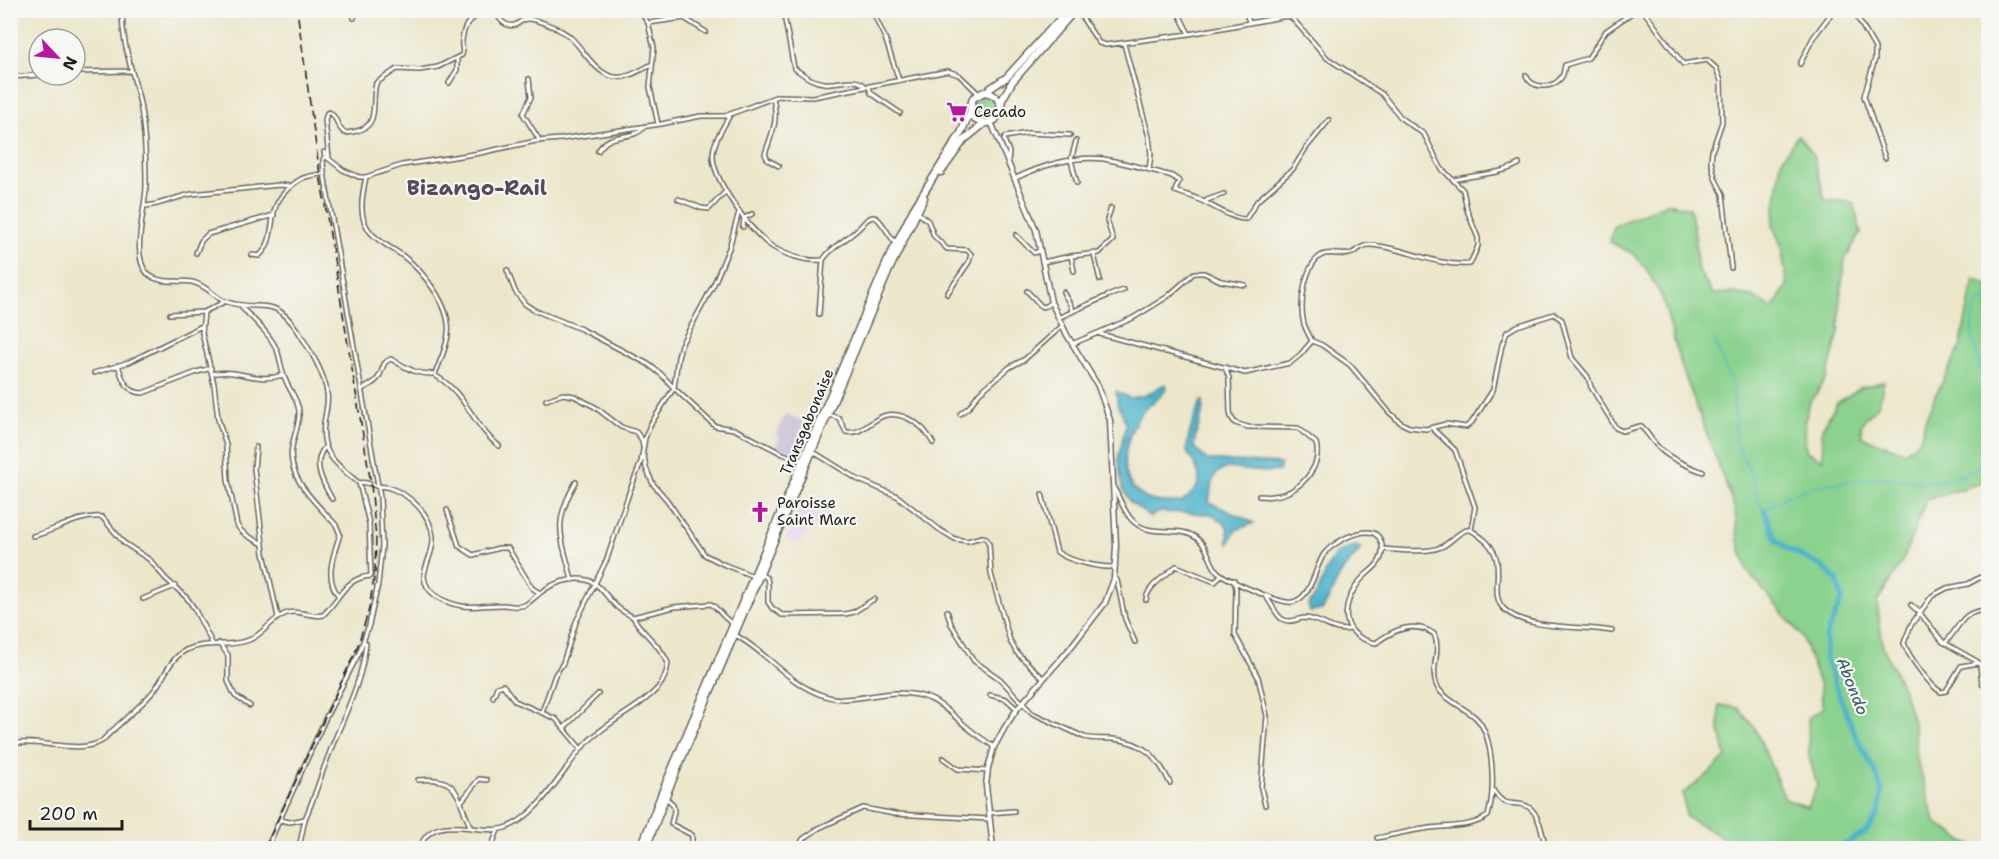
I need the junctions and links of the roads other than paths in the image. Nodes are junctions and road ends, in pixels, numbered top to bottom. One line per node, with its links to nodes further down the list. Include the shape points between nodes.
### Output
1 (122, 10): 27 (street)
2 (355, 10): 18 (street)
3 (484, 10): 24 (street, via 468,22 461,42 463,53)
4 (495, 10): 25 (street, via 499,20 506,24 530,19 560,30 598,68 616,77)
5 (639, 10): 20 (street)
6 (783, 10): 35 (street, via 794,68 817,82 857,81)
7 (872, 10): 33 (street)
8 (1068, 10): 36 (highway, via 1007,77)
9 (1176, 10): 22 (street)
10 (1245, 10): 19 (street)
11 (1314, 10): 17 (street)
12 (1636, 10): 29 (street, via 1606,31 1588,58 1565,65 1559,81 1533,85)
13 (1643, 10): 84 (street, via 1683,64 1703,59 1719,73 1722,122 1711,161 1723,194)
14 (1834, 10): 26 (street)
15 (1853, 10): 51 (street, via 1875,48 1864,96)
16 (1077, 12): 23 (street, via 1099,43); 38 (highway, via 1012,82)
17 (1287, 16): 19 (street); 60 (street, via 1328,58 1382,94 1402,119 1424,134 1438,163)
18 (354, 18)
19 (1249, 22): 22 (street)
20 (648, 23): 21 (street, via 684,18); 25 (street, via 654,48)
21 (705, 32)
22 (1189, 34): 23 (street)
23 (1124, 44): 56 (street, via 1149,137)
24 (457, 58): 34 (street, via 457,70); 50 (street, via 438,67 397,69 376,82 374,109 364,130 345,133 334,115 327,113)
25 (652, 64): 44 (street, via 650,95)
26 (1800, 64)
27 (130, 71): 28 (street); 67 (street, via 143,126)
28 (87, 72)
29 (1526, 75)
30 (27, 76): 31 (street)
31 (10, 77)
32 (529, 79): 47 (street, via 531,97 523,114)
33 (899, 80): 35 (street); 36 (street, via 948,72 959,75)
34 (449, 83)
35 (868, 87): 37 (street, via 813,97); 40 (street)
36 (981, 93): 38 (highway, via 997,98); 39 (highway, via 971,101)
37 (773, 98): 41 (street); 55 (street, via 776,120 765,154)
38 (1000, 106): 43 (highway, via 998,116)
39 (970, 112): 43 (highway, via 974,119); 76 (highway, Transgabonaise)
40 (900, 113)
41 (730, 115): 44 (street); 63 (street, via 713,155)
42 (1329, 120): 66 (street, via 1293,169 1257,201 1246,219)
43 (988, 123): 54 (street); 70 (highway, Transgabonaise, via 960,144)
44 (658, 125): 45 (street)
45 (645, 126): 47 (street); 49 (street, via 638,133 604,143)
46 (1070, 135): 54 (street, via 1005,137)
47 (540, 141): 58 (street, via 402,165)
48 (1076, 141): 52 (street)
49 (598, 152)
50 (326, 155): 57 (street); 58 (street, via 347,172)
51 (1885, 158)
52 (1071, 160): 56 (street, via 1102,159); 59 (street, via 1037,168); 61 (street)
53 (1519, 164): 60 (street)
54 (1008, 165): 59 (street)
55 (779, 166)
56 (1149, 170): 66 (street, via 1172,176 1179,181 1175,191)
57 (324, 173): 62 (street, via 306,176); 114 (street)
58 (366, 177): 111 (street, via 362,199 365,225 417,268 442,305 448,333)
59 (1014, 179): 77 (street)
60 (1454, 180): 104 (street, via 1463,190 1478,237 1470,264 1436,262 1367,244 1346,255 1325,254 1305,278 1303,317)
61 (1077, 183)
62 (291, 186): 67 (street, via 192,194); 72 (street)
63 (726, 191): 65 (street, via 709,209); 69 (street)
64 (1224, 194): 66 (street)
65 (678, 199)
66 (1205, 203)
67 (144, 206): 93 (street, via 139,250 145,270 158,279 202,285)
68 (1111, 208): 80 (street, via 1107,220 1113,240 1104,251)
69 (739, 212): 73 (street); 113 (street, via 714,284 681,345)
70 (917, 212): 92 (street, via 947,249 967,250 971,254); 116 (highway, Transgabonaise)
71 (752, 214): 73 (street)
72 (274, 215): 78 (street, via 208,234); 79 (street, via 273,230 263,253)
73 (744, 218): 74 (street); 82 (street, via 772,247 805,260)
74 (743, 226)
75 (1016, 235): 77 (street, via 1031,251 1038,253)
76 (896, 243): 82 (street, via 874,217); 125 (highway, Transgabonaise)
77 (1041, 249): 83 (street)
78 (196, 253)
79 (252, 255)
80 (1094, 255): 81 (street); 87 (street)
81 (1071, 256): 83 (street); 86 (street)
82 (823, 260): 99 (street)
83 (1043, 262): 94 (street)
84 (1731, 268)
85 (507, 270): 113 (street, via 525,304 636,357)
86 (1074, 270)
87 (1100, 280)
88 (1245, 285): 103 (street, via 1194,273 1167,297)
89 (1124, 290): 97 (street)
90 (1027, 291): 94 (street, via 1042,307)
91 (1063, 291): 97 (street)
92 (947, 294)
93 (224, 302): 95 (street); 96 (street)
94 (1050, 302): 100 (street)
95 (241, 306): 112 (street, via 267,332); 122 (street, via 272,307 298,332 324,378)
96 (204, 312): 98 (street); 101 (street)
97 (1072, 312): 100 (street)
98 (170, 314)
99 (819, 314)
100 (1058, 318): 102 (street)
101 (202, 326): 106 (street); 108 (street)
102 (1062, 326): 105 (street); 117 (street, via 979,393)
103 (1100, 333): 105 (street); 107 (street)
104 (1312, 341): 107 (street, via 1290,363 1245,373); 118 (street, via 1350,365 1401,423)
105 (1072, 344): 130 (street, via 1098,386 1110,420)
106 (118, 365): 108 (street, via 124,382 136,393); 109 (street)
107 (1225, 367): 132 (street, via 1235,423 1298,428 1316,443 1317,458 1303,482 1275,496)
108 (211, 368): 110 (street)
109 (94, 373)
110 (212, 374): 112 (street, via 231,372 262,379); 137 (street, via 237,525)
111 (435, 374): 114 (street, via 411,372 388,359 375,382); 120 (street, via 455,389)
112 (283, 375): 149 (street, via 297,402 299,419 291,448 293,468 340,534 330,573 332,588)
113 (674, 388): 123 (street, via 650,425); 125 (street, via 715,426 734,429)
114 (361, 390): 129 (street)
115 (546, 400): 123 (street, via 569,394 595,406 621,427 636,432)
116 (828, 414): 119 (street, via 839,418 846,432 851,433 893,413 922,426); 124 (highway, Transgabonaise)
117 (960, 414)
118 (1432, 428): 126 (street, via 1470,425 1493,390 1507,332 1554,314 1562,320 1572,358 1588,377 1616,428 1622,431 1640,426 1667,454); 135 (street, via 1455,450 1475,507)
119 (933, 443)
120 (499, 446)
121 (256, 447): 137 (street, via 254,469)
122 (325, 447): 128 (street); 133 (street, via 318,464)
123 (643, 451): 142 (street, via 653,483 705,555); 146 (street, via 608,559)
124 (812, 451): 142 (highway, Transgabonaise); 170 (street, via 857,479 897,496 955,539 986,538 991,574 1010,641)
125 (803, 461): 142 (highway, Transgabonaise)
126 (1703, 472)
127 (576, 482): 144 (street, via 560,522)
128 (359, 483): 129 (street); 149 (street, via 369,523 371,576 356,580)
129 (377, 486): 148 (street, via 400,493 420,508 428,520 433,545 424,579 435,596 471,608 524,605); 164 (street, via 382,546 378,584)
130 (1112, 486): 139 (street); 141 (street, via 1133,522 1151,530 1191,534 1202,541)
131 (1042, 494): 139 (street, via 1057,552 1063,557)
132 (1259, 496)
133 (332, 499)
134 (447, 510): 148 (street, via 459,546 475,555 508,548 532,588)
135 (1471, 530): 138 (street, via 1433,550); 162 (street, via 1495,554 1497,593 1502,608 1542,624)
136 (33, 536): 147 (street, via 84,518 102,517 124,543 150,560)
137 (263, 544): 159 (street)
138 (1383, 549): 150 (street, via 1374,533 1357,533 1324,554 1302,598 1284,603); 161 (street, via 1376,566 1353,591 1346,611)
139 (1115, 567): 143 (street)
140 (1989, 573): 157 (street, via 1938,592)
141 (1221, 574): 145 (street); 153 (street, via 1215,582 1176,566 1149,590)
142 (757, 575): 152 (street, via 767,578 768,602 782,615 845,614); 160 (highway, Transgabonaise); 163 (highway, Transgabonaise)
143 (1114, 579): 165 (street); 170 (street, via 1100,610)
144 (572, 580): 146 (street); 148 (street)
145 (1234, 580): 150 (street); 191 (street, via 1235,635 1258,677 1267,716 1261,788)
146 (594, 583): 158 (street, via 615,606); 178 (street)
147 (175, 586): 151 (street); 166 (street, via 194,608)
148 (540, 593)
149 (338, 595): 159 (street, via 323,615 295,612)
150 (1264, 595): 161 (street, via 1280,617 1289,622 1306,618 1336,630)
151 (143, 599)
152 (874, 599)
153 (1146, 600)
154 (1911, 605): 157 (street)
155 (1989, 609): 167 (street, via 1961,620)
156 (946, 611): 175 (street, via 974,661 1000,679)
157 (1920, 613): 167 (street); 169 (street, via 1904,644 1937,690 1946,690 1961,666)
158 (633, 617): 160 (street, via 674,607 711,604); 182 (street, via 666,657 666,676 656,691)
159 (278, 618): 168 (street, via 248,640)
160 (734, 624): 204 (highway, Transgabonaise)
161 (1351, 629): 188 (street, via 1376,643 1397,629 1416,627 1434,634 1436,684 1482,725 1488,742)
162 (1612, 631)
163 (735, 635): 181 (street, via 822,696 857,699 896,693 926,698 948,708); 189 (highway, Transgabonaise)
164 (363, 642): 194 (street, via 364,664 357,687); 196 (street)
165 (1135, 642)
166 (212, 643): 168 (street); 180 (street, via 177,657 153,692 98,744)
167 (1944, 643): 169 (street)
168 (219, 644): 176 (street, via 228,655 228,681 235,696)
169 (1979, 663): 171 (street, via 1982,683)
170 (1043, 678): 175 (street)
171 (1989, 687)
172 (598, 694): 179 (street)
173 (990, 695): 177 (street, via 1006,699)
174 (493, 697): 178 (street, via 502,685 515,701)
175 (1022, 704): 177 (street); 187 (street, via 1032,713 1084,736 1113,739 1146,749)
176 (250, 706)
177 (1017, 709): 181 (street)
178 (542, 712): 179 (street)
179 (565, 727): 182 (street)
180 (10, 744)
181 (994, 747): 184 (street)
182 (581, 749): 198 (street, via 545,798 512,825)
183 (943, 758): 184 (street, via 958,769)
184 (988, 771): 193 (street)
185 (418, 780): 190 (street, via 445,781)
186 (487, 780): 190 (street, via 479,779)
187 (1170, 783)
188 (1492, 789): 199 (street, via 1488,816 1473,824); 209 (street, via 1506,803 1531,808)
189 (665, 798): 205 (highway, Transgabonaise); 206 (street, via 674,805 672,824 692,835)
190 (461, 802): 197 (street)
191 (1265, 805)
192 (1014, 811): 193 (street)
193 (988, 813): 195 (street)
194 (305, 819): 196 (street); 201 (street)
195 (989, 819): 207 (street, via 895,814 863,808 803,838); 208 (street)
196 (280, 820): 200 (street)
197 (470, 826): 198 (street); 202 (street, via 435,831 427,835)
198 (498, 830): 203 (street)
199 (1377, 838)
200 (267, 849)
201 (300, 849)
202 (420, 849)
203 (491, 849)
204 (641, 849)
205 (646, 849)
206 (692, 849)
207 (798, 849)
208 (993, 849)
209 (1546, 849)

